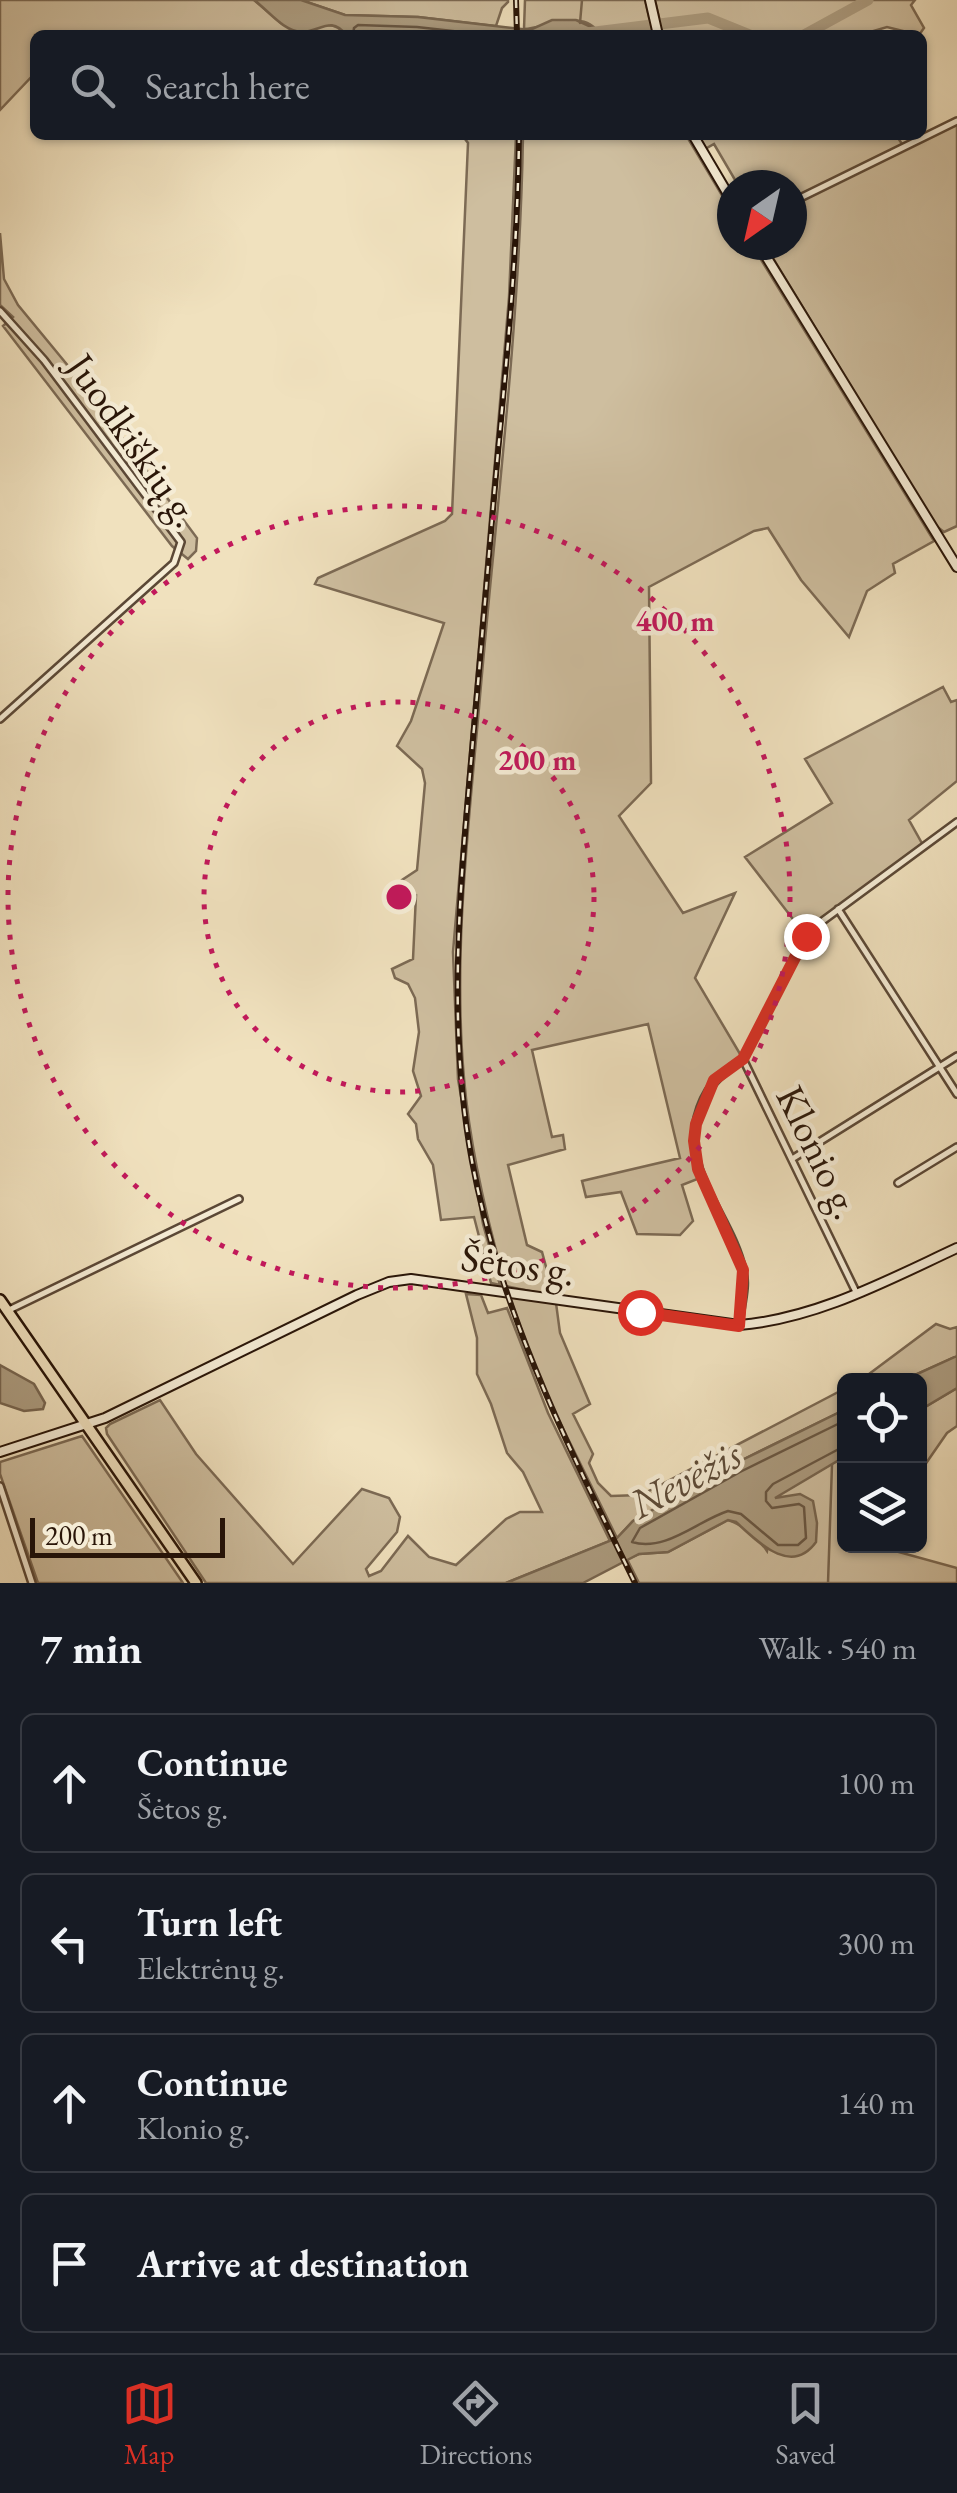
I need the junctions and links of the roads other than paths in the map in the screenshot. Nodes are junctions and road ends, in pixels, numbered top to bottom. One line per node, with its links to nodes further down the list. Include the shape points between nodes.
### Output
1 (650, 0): 2 (main road)
2 (657, 30)
3 (957, 121): 4 (street)
4 (927, 136)
5 (695, 140): 7 (main road)
6 (918, 140): 8 (street)
7 (717, 177)
8 (807, 195)
9 (767, 260): 11 (main road)
10 (0, 311): 12 (street, Juodkiškių g., via 181,542 174,563)
11 (957, 566)
12 (0, 719)
13 (957, 822): 14 (street, Klonio g.)
14 (838, 909): 16 (street, Klonio g., via 808,930); 17 (street)
15 (957, 1056): 17 (street)
16 (743, 1059): 20 (street, Klonio g.); 27 (street, via 714,1080 694,1141 698,1169 743,1270)
17 (939, 1067): 18 (street); 20 (street)
18 (957, 1094)
19 (957, 1147): 21 (street)
20 (792, 1159): 24 (street, Klonio g.)
21 (898, 1183)
22 (239, 1199): 26 (street)
23 (957, 1248): 24 (main road, Šėtos g.)
24 (857, 1294): 27 (main road, Šėtos g.)
25 (0, 1300): 26 (main road)
26 (7, 1311): 28 (main road)
27 (739, 1326): 28 (main road, Šėtos g., via 400,1280)
28 (86, 1423): 29 (main road, Šėtos g.); 32 (main road)
29 (0, 1452)
30 (0, 1486): 31 (street)
31 (32, 1583)
32 (196, 1583)

